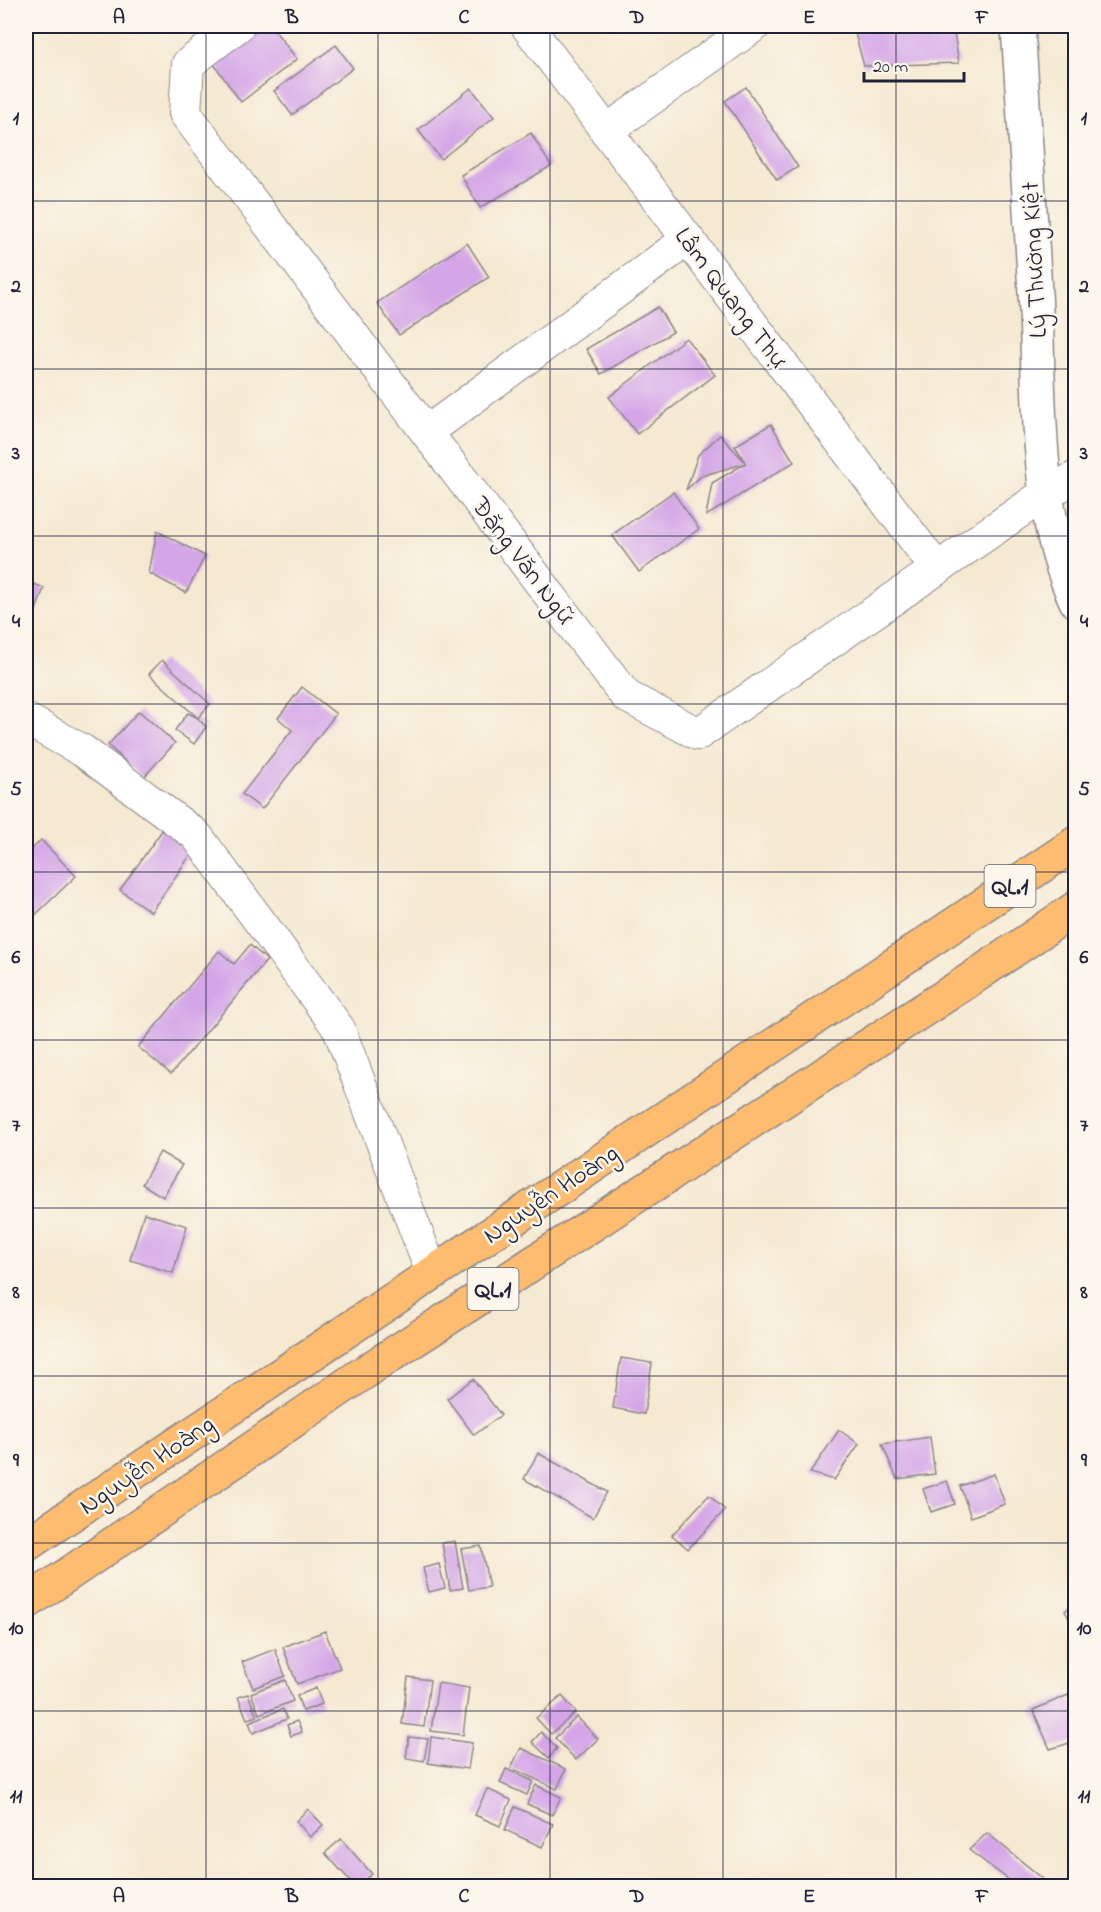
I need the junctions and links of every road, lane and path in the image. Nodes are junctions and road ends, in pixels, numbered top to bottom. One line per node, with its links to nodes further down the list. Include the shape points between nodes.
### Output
1 (238, 26): 7 (street, Đặng Văn Ngữ, via 188,64 185,113)
2 (527, 26): 5 (street, Lâm Quang Thự)
3 (754, 26): 5 (street)
4 (1018, 26): 9 (street, Lý Thường Kiệt)
5 (606, 131): 6 (street, Lâm Quang Thự)
6 (688, 239): 7 (street); 10 (street, Lâm Quang Thự)
7 (427, 432): 10 (street, Đặng Văn Ngữ, via 627,696 698,734)
8 (1076, 477): 9 (street, Đặng Văn Ngữ)
9 (1045, 494): 10 (street, Đặng Văn Ngữ); 11 (street, Lý Thường Kiệt, via 1067,582)
10 (937, 569)
11 (1076, 601)
12 (26, 719): 15 (street, via 83,751 196,835 339,1029)
13 (1076, 843): 15 (highway, Nguyễn Hoàng / QL.1)
14 (1076, 908): 17 (highway, Nguyễn Hoàng / QL.1, via 365,1372)
15 (432, 1273): 16 (highway, Nguyễn Hoàng / QL.1)
16 (26, 1545)
17 (26, 1603)

